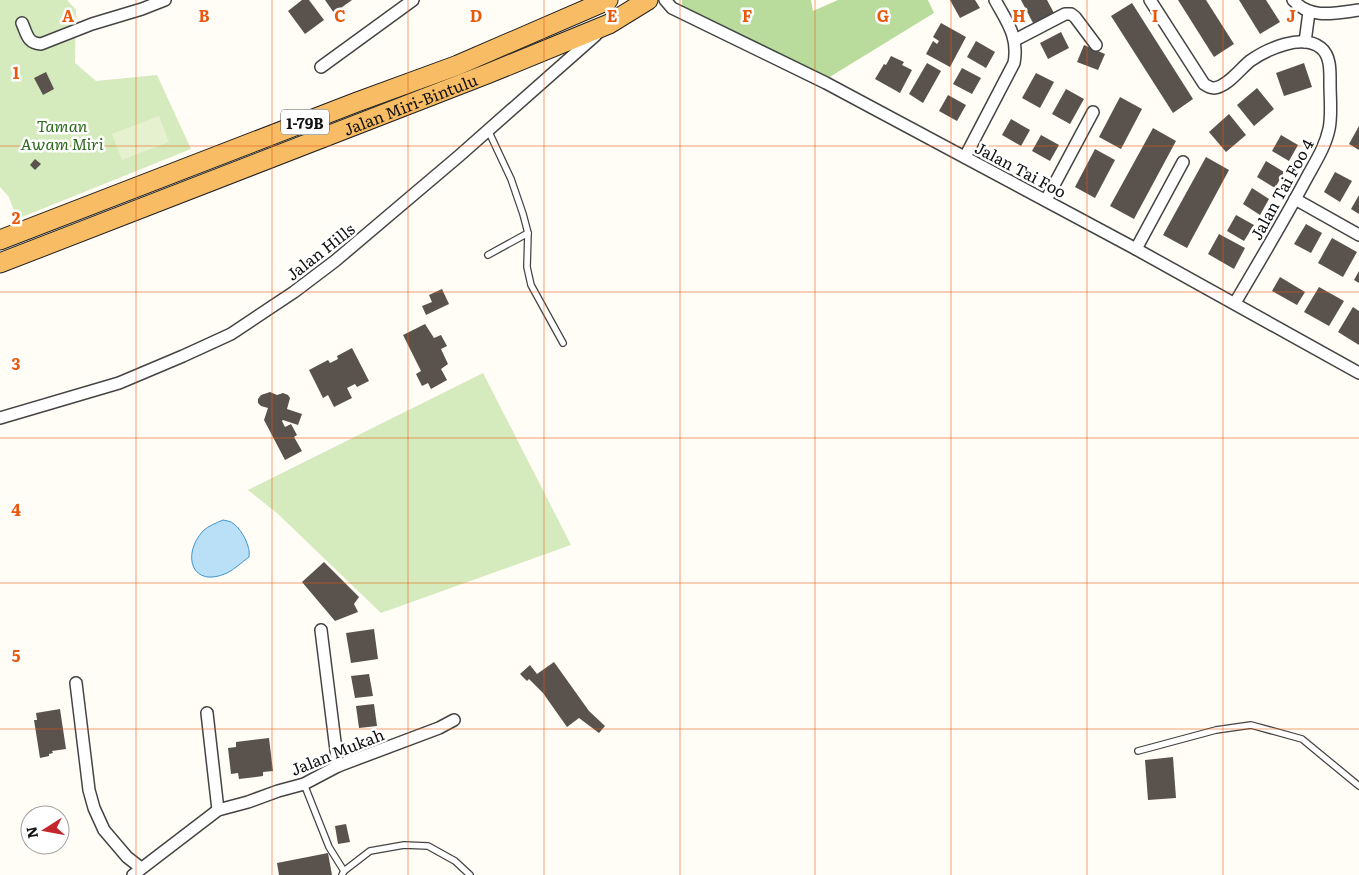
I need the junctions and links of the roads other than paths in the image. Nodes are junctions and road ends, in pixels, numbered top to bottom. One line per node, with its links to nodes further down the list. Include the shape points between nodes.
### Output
1 (165, 0): 11 (street, via 41,44 34,44 29,39)
2 (413, 0): 16 (street)
3 (608, 0): 25 (highway, Jalan Miri-Bintulu / 1-79B, via 458,65)
4 (648, 0): 12 (highway, Jalan Miri-Bintulu)
5 (665, 0): 19 (street, Jalan Tai Foo, via 672,8)
6 (995, 0): 13 (street)
7 (1150, 0): 14 (street, via 1204,84 1210,88 1224,84 1270,50)
8 (1293, 0): 10 (street)
9 (1359, 10): 10 (street, via 1322,14)
10 (1309, 12): 14 (street)
11 (22, 23)
12 (609, 24): 18 (street, Jalan Hills); 28 (highway, Jalan Miri-Bintulu)
13 (1015, 40): 15 (street, via 1064,14 1071,14); 19 (street, via 1014,63)
14 (1305, 42): 21 (street, Jalan Tai Foo 4, via 1323,50 1328,59 1329,127 1325,144)
15 (1096, 45)
16 (321, 68)
17 (1093, 112): 22 (street)
18 (488, 130): 23 (lane, via 512,179); 32 (street, Jalan Hills, via 335,261 231,334 119,383)
19 (965, 156): 22 (street, Jalan Tai Foo)
20 (1183, 162): 26 (street)
21 (1295, 199): 24 (street); 29 (street, Jalan Tai Foo 4)
22 (1046, 200): 26 (street, Jalan Tai Foo)
23 (528, 233): 27 (lane); 30 (lane, via 527,267 531,285)
24 (1359, 235)
25 (0, 240)
26 (1136, 249): 29 (street, Jalan Tai Foo)
27 (488, 255)
28 (0, 263)
29 (1235, 303): 31 (street, Jalan Tai Foo)
30 (563, 343)
31 (1359, 373)
32 (0, 418)
33 (321, 630): 38 (street)
34 (76, 683): 42 (street, via 94,808 104,830)
35 (206, 713): 41 (street)
36 (454, 720): 38 (street, Jalan Mukah)
37 (1138, 751): 40 (lane, via 1216,730 1251,725 1302,739)
38 (338, 766): 39 (street, Jalan Mukah)
39 (304, 784): 41 (street, Jalan Mukah); 43 (lane)
40 (1359, 786)
41 (218, 810): 42 (street, Jalan Mukah)
42 (137, 872)
43 (343, 873): 44 (lane, via 370,851 404,844 428,846 455,861)
44 (470, 875)

